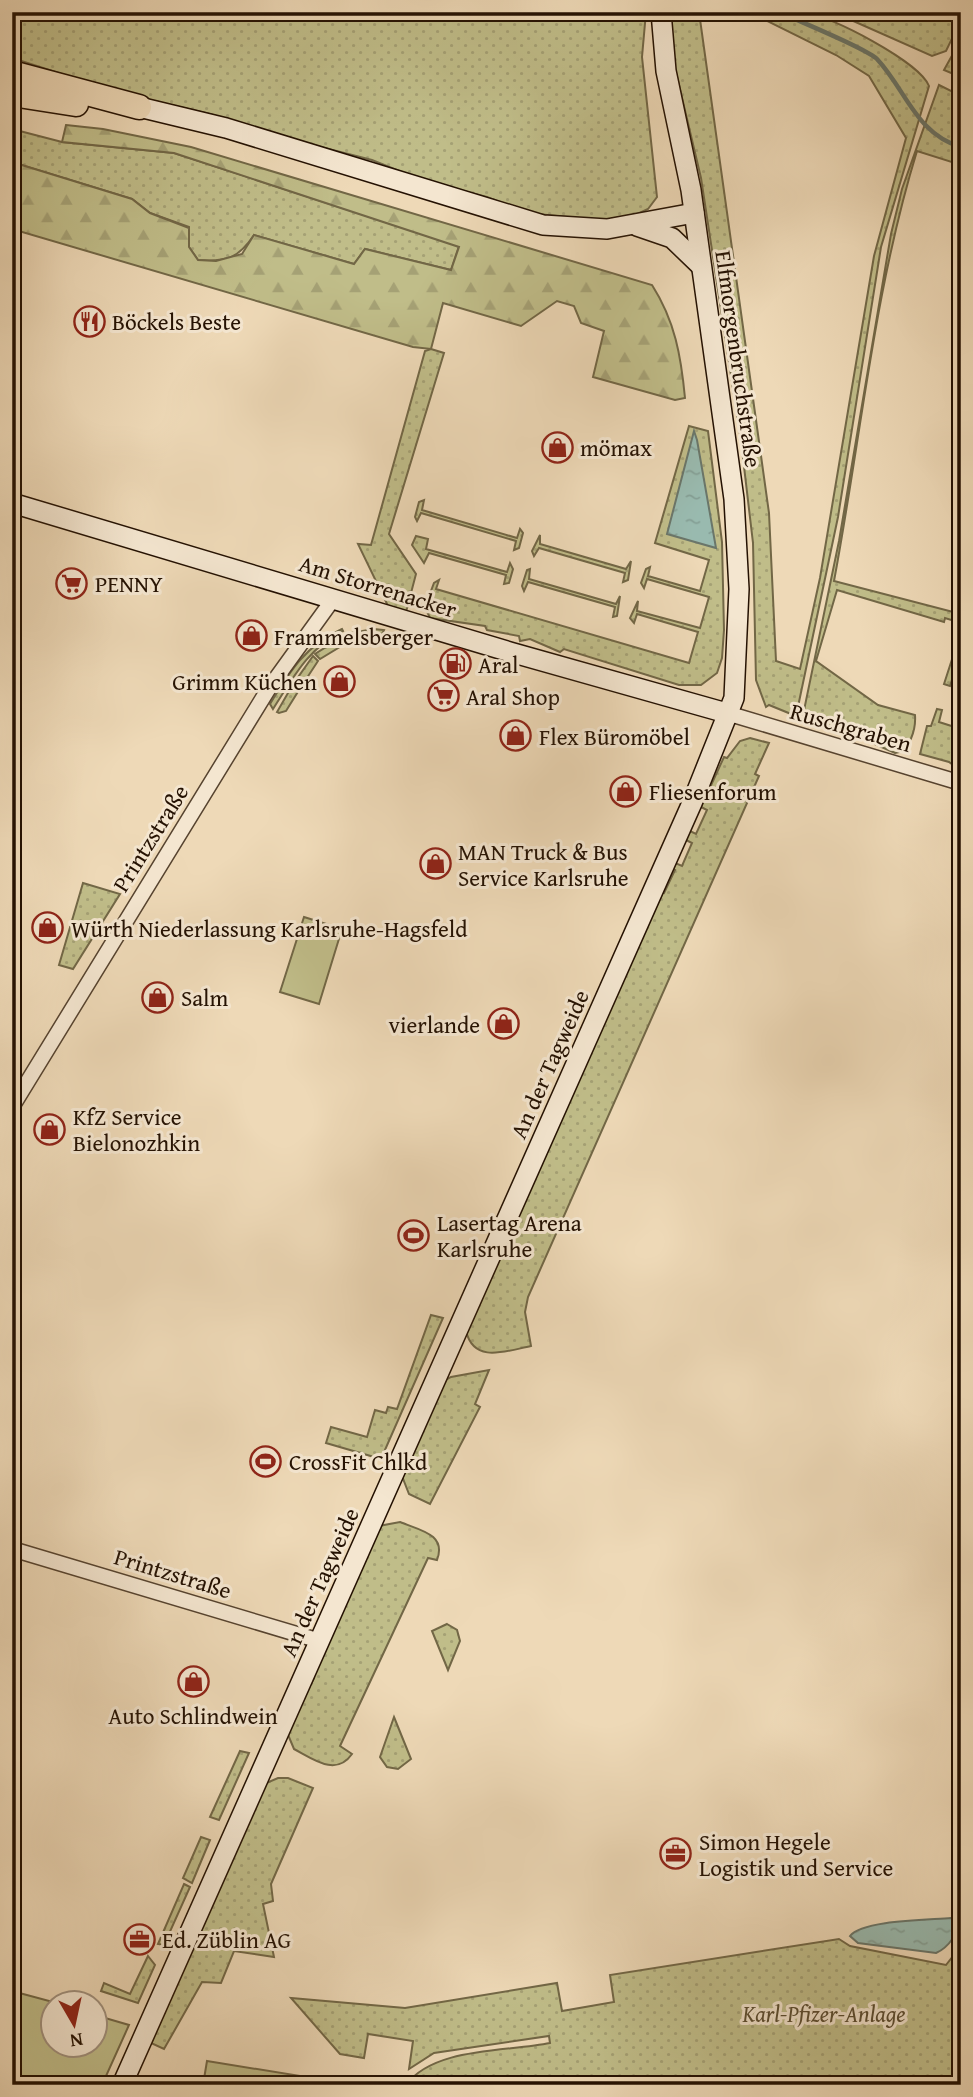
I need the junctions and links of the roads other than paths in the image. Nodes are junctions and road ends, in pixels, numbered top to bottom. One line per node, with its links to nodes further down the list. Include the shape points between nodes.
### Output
1 (661, 12): 5 (main road, Elfmorgenbruchstraße, via 666,71)
2 (12, 73): 4 (highway)
3 (12, 94): 4 (highway, via 81,105)
4 (139, 107): 6 (main road, via 238,131 542,225 583,230)
5 (694, 213): 6 (main road); 7 (main road, Elfmorgenbruchstraße)
6 (636, 226): 7 (main road, via 678,242)
7 (700, 265): 10 (main road, Elfmorgenbruchstraße, via 736,520 738,653)
8 (12, 503): 9 (main road, Am Storrenacker)
9 (334, 598): 10 (main road, Am Storrenacker); 12 (street, Printzstraße, via 269,688)
10 (730, 714): 11 (street, Ruschgraben); 14 (main road, An der Tagweide)
11 (961, 783)
12 (12, 1107)
13 (12, 1549): 14 (street, Printzstraße)
14 (320, 1641): 15 (main road, An der Tagweide)
15 (122, 2085)

